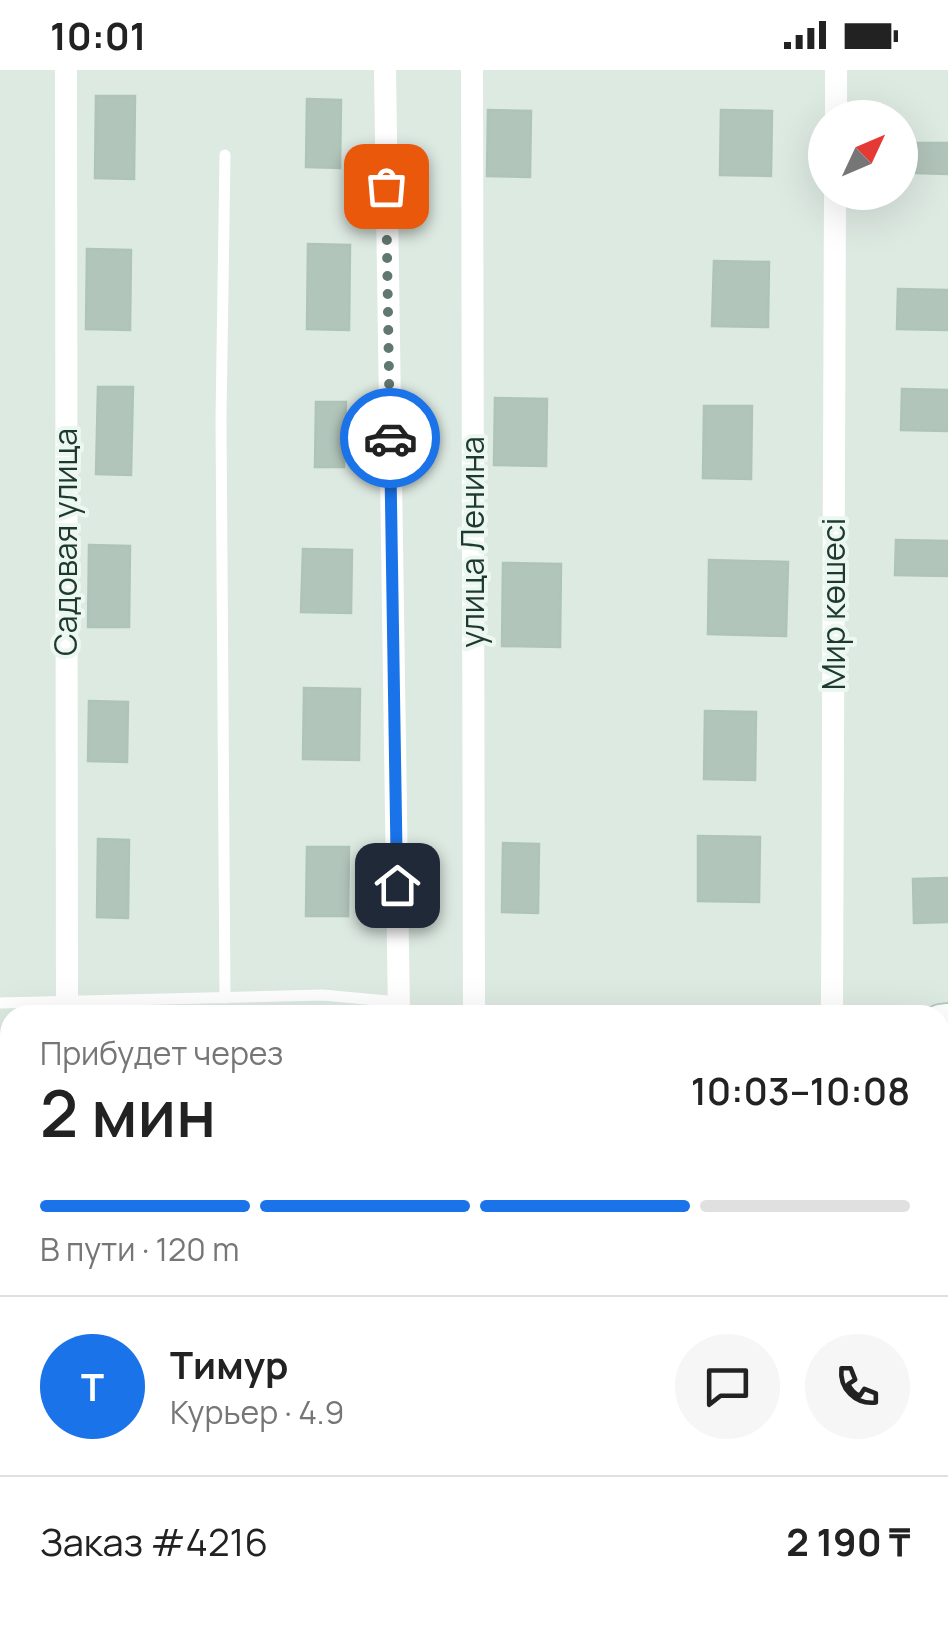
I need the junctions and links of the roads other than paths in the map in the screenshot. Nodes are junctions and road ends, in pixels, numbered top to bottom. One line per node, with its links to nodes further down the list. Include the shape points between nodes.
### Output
1 (66, 70): 9 (street, Садовая улица)
2 (385, 70): 12 (street)
3 (472, 70): 13 (street, улица Ленина)
4 (836, 70): 5 (street)
5 (836, 100)
6 (225, 155): 8 (lane)
7 (836, 210): 14 (street, Мир көшесі)
8 (225, 998): 10 (lane); 11 (lane, via 323,995)
9 (67, 1005)
10 (124, 1005)
11 (381, 1005)
12 (398, 1005)
13 (474, 1005)
14 (832, 1005)

